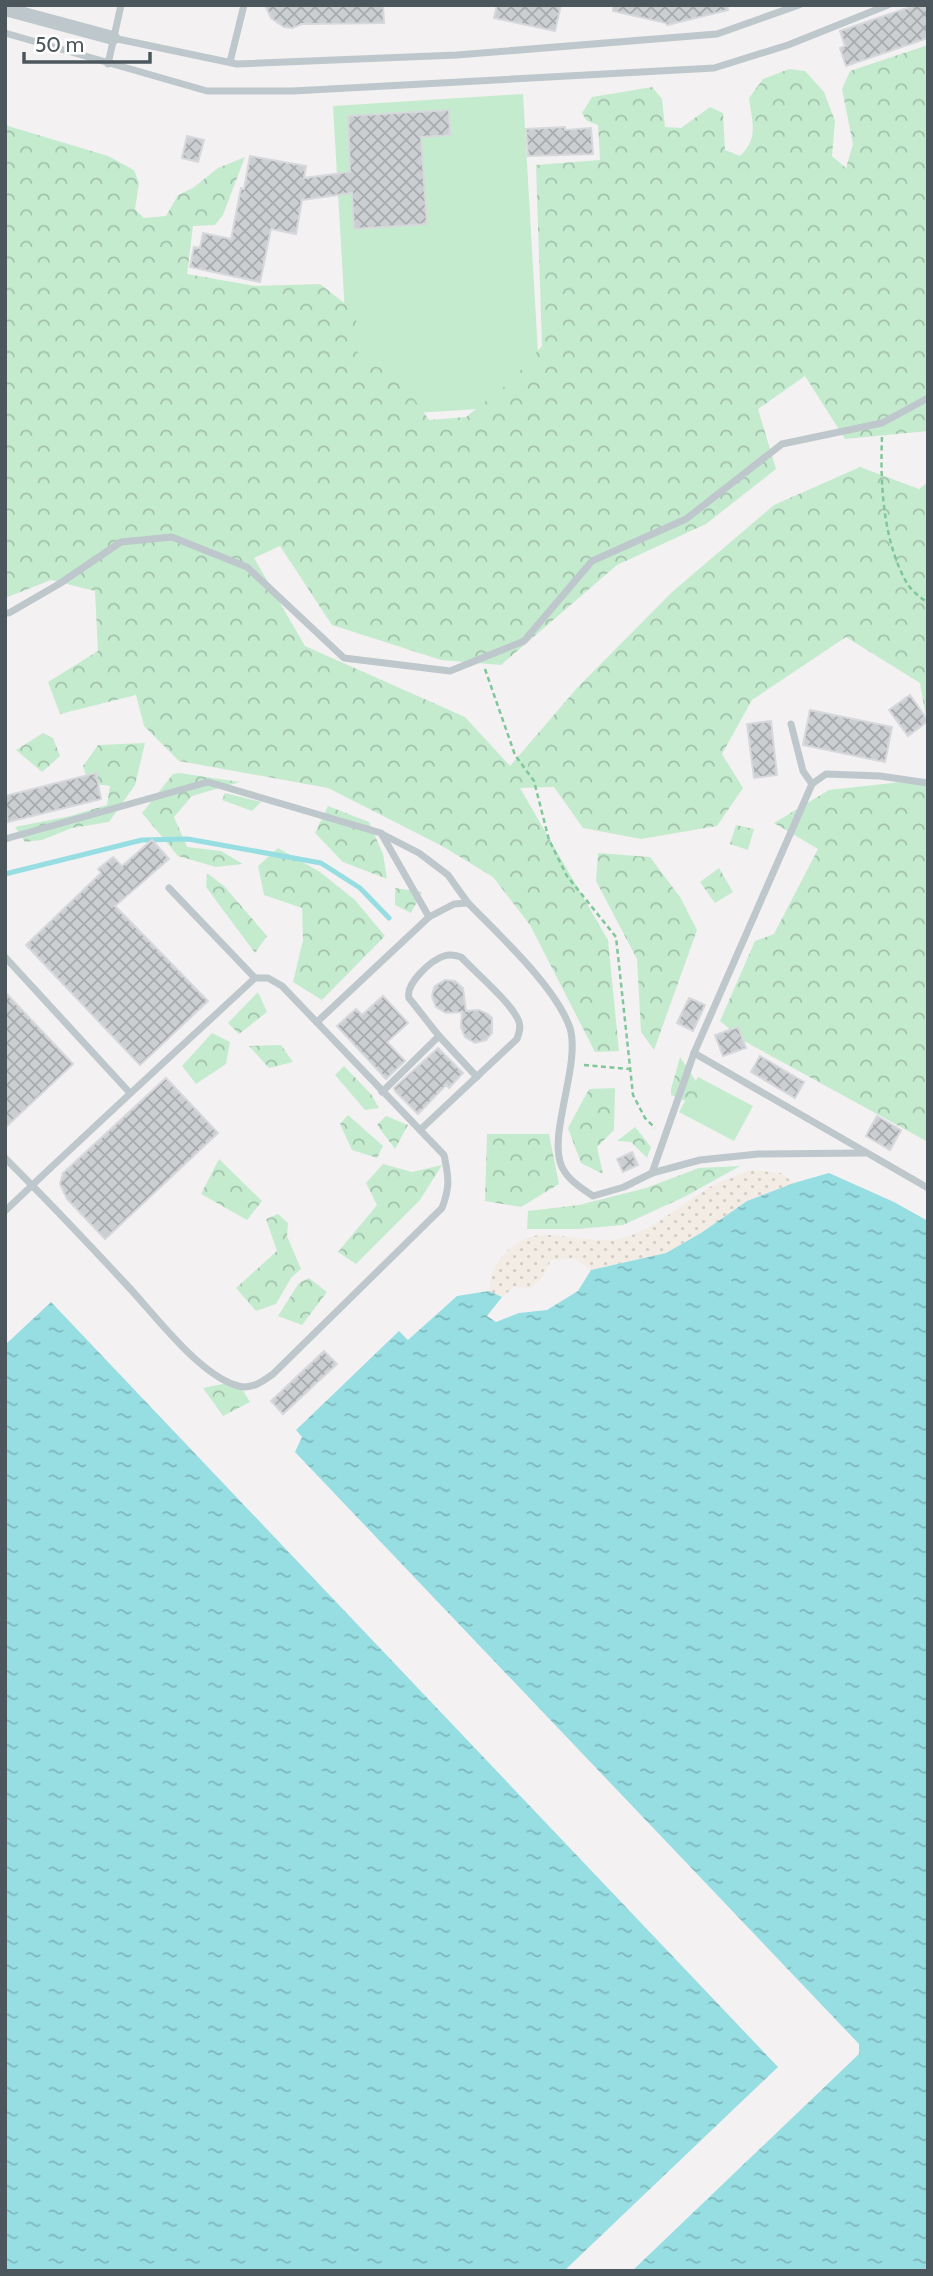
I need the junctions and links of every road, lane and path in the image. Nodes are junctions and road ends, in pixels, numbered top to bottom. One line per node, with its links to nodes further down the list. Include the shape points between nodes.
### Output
1 (121, 5): 7 (lane)
2 (244, 5): 8 (lane)
3 (799, 5): 8 (lane, via 717,34 457,55)
4 (888, 5): 9 (lane, via 788,45 714,68 292,91 207,91)
5 (5, 9): 7 (street)
6 (5, 33): 9 (lane)
7 (113, 38): 8 (lane); 9 (lane)
8 (230, 62)
9 (108, 64)
10 (928, 398): 11 (lane)
11 (882, 423): 12 (path, via 880,480 892,547 909,586); 14 (lane, via 782,444 686,519 592,561 524,641)
12 (928, 603)
13 (5, 613): 14 (lane, via 121,542 172,537 247,567 344,658 450,670)
14 (481, 658): 29 (path, via 515,755 534,781 549,840 567,876 616,937)
15 (791, 724): 17 (lane, via 803,771)
16 (928, 783): 17 (lane, via 826,774)
17 (812, 784): 27 (lane)
18 (381, 833): 19 (lane, via 208,782); 21 (lane, via 438,867); 22 (lane)
19 (5, 839)
20 (169, 888): 24 (lane)
21 (468, 903): 22 (lane, via 454,904); 28 (lane, via 550,991 570,1028)
22 (429, 917): 25 (lane)
23 (5, 957): 32 (lane)
24 (255, 978): 25 (lane, via 268,978 282,986); 32 (lane)
25 (317, 1022): 31 (lane)
26 (439, 1036): 30 (lane); 30 (lane, via 413,1006 407,991 435,961 453,954 461,957 520,1023 517,1039); 31 (lane)
27 (694, 1053): 34 (lane); 35 (lane)
28 (570, 1063): 29 (path); 37 (lane, via 558,1146 561,1166 575,1184 593,1196)
29 (629, 1069): 34 (path, via 633,1095 645,1118)
30 (477, 1077): 33 (lane)
31 (382, 1092): 33 (lane)
32 (130, 1093): 38 (lane)
33 (420, 1130): 38 (lane, via 444,1155 449,1190 442,1208 258,1385 238,1387 212,1375)
34 (664, 1138): 37 (lane)
35 (865, 1153): 37 (lane, via 758,1154 701,1160); 39 (lane)
36 (5, 1158): 38 (lane)
37 (652, 1173)
38 (32, 1185): 40 (lane)
39 (928, 1188)
40 (5, 1210)

